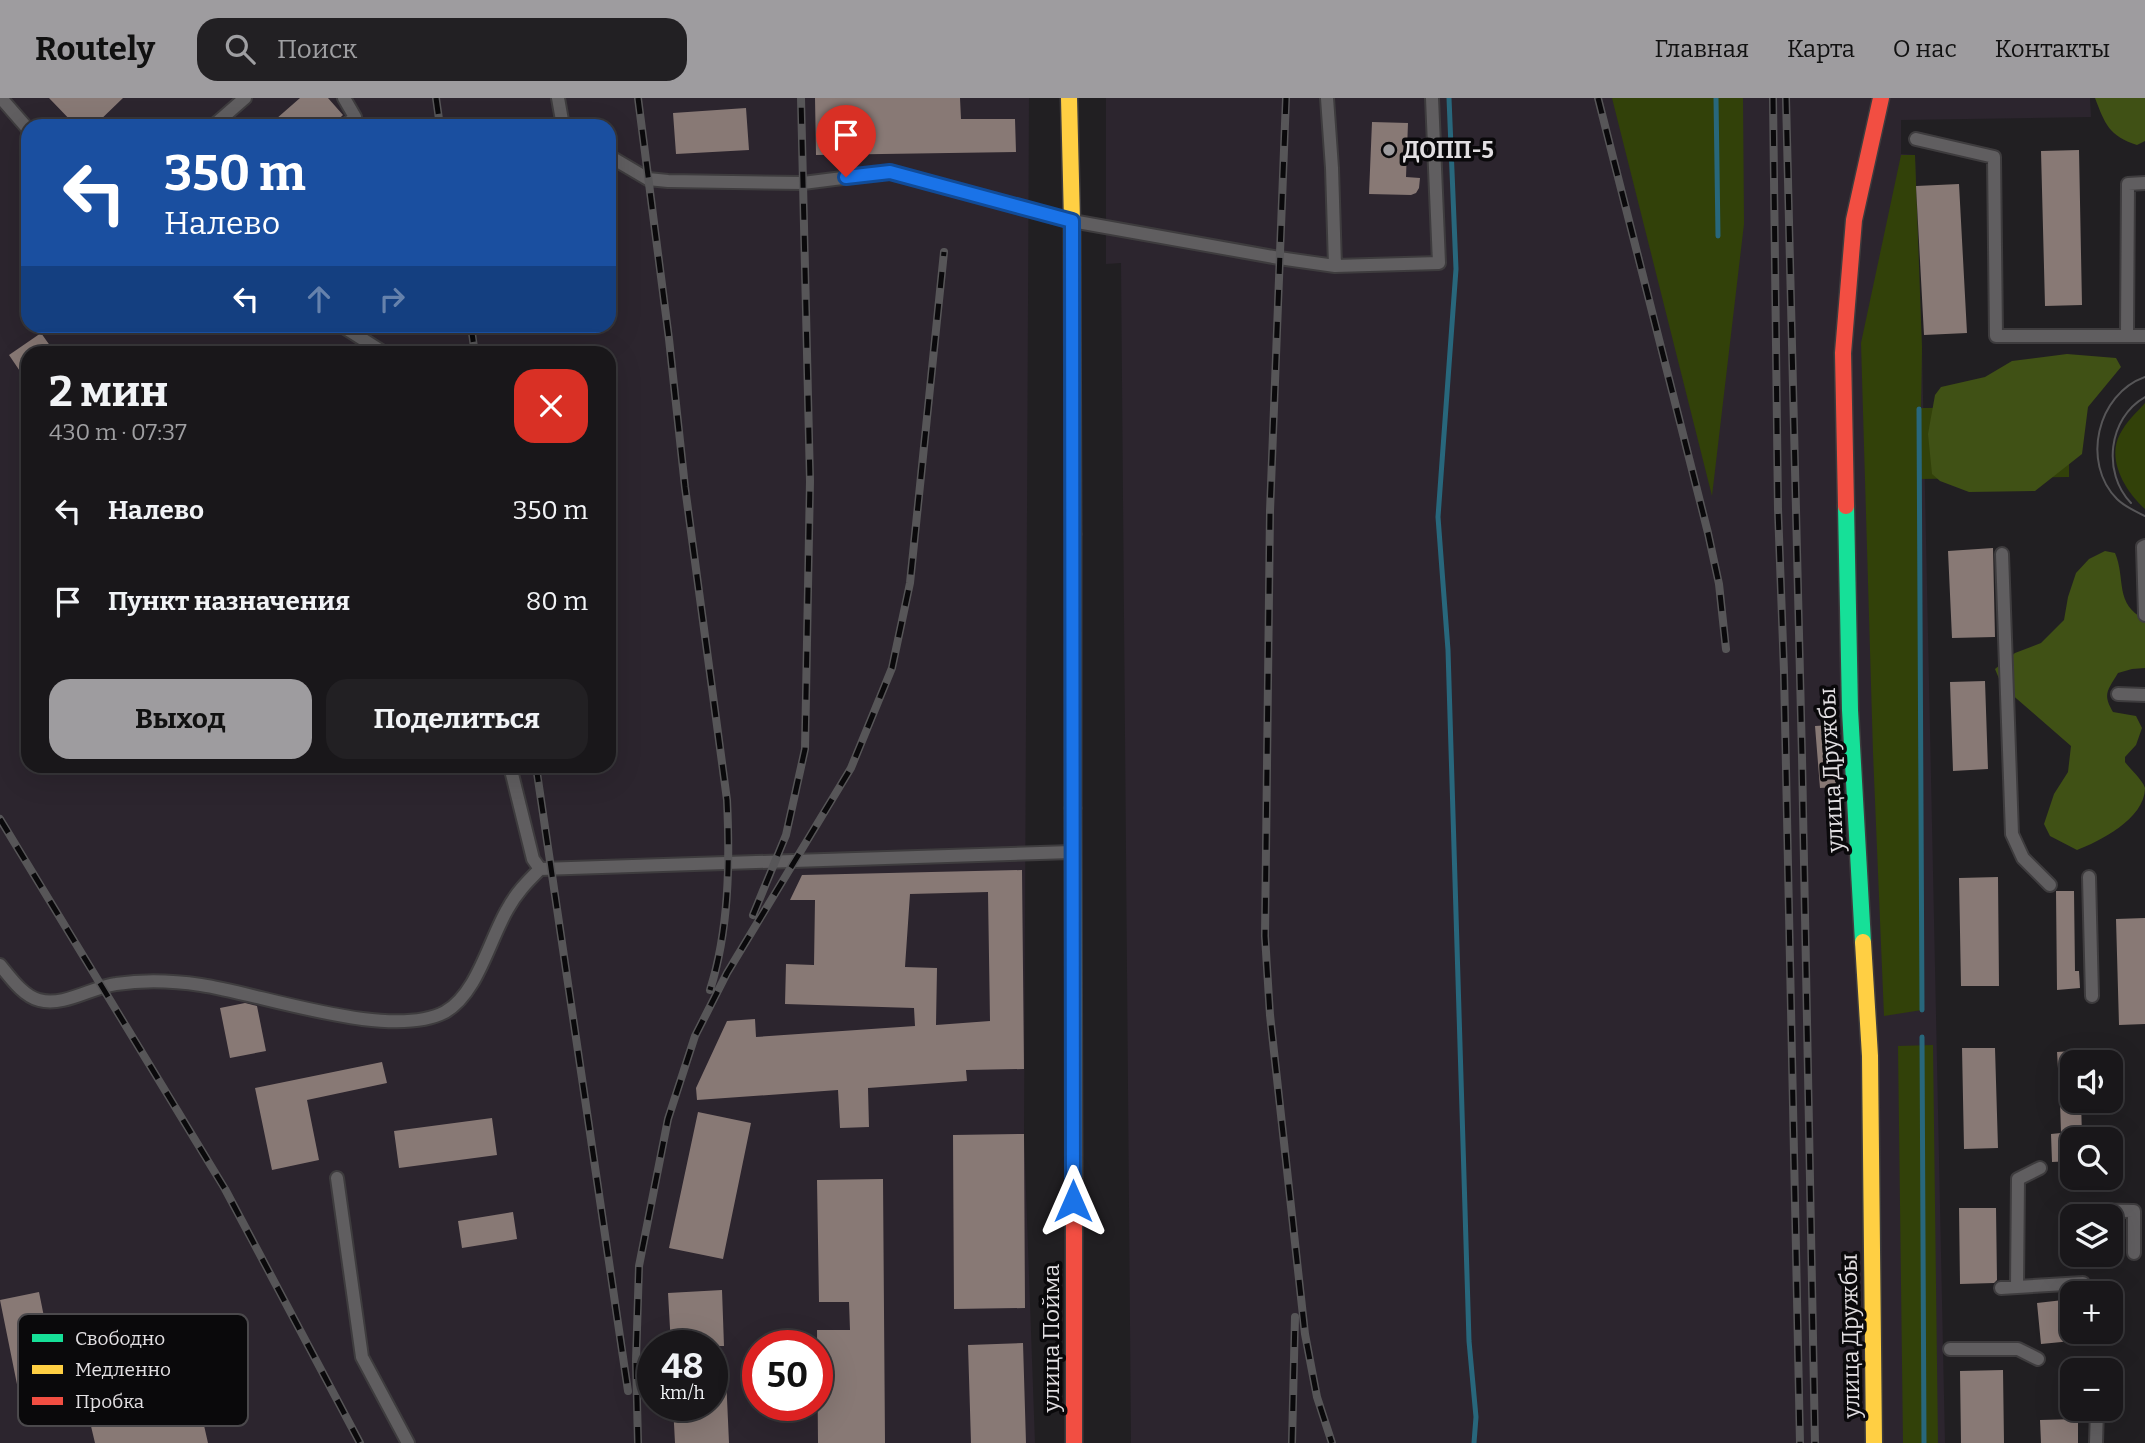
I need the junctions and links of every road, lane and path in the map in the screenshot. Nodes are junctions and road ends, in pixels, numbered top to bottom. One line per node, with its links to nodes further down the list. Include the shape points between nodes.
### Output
1 (1, 98): 12 (lane)
2 (245, 98): 9 (lane)
3 (344, 98): 10 (lane)
4 (558, 98): 11 (lane)
5 (1069, 98): 16 (main road, улица Пойма)
6 (1327, 98): 17 (lane)
7 (1432, 98): 17 (lane, via 1439,263)
8 (1881, 98): 46 (main road, улица Дружбы, via 1854,220 1843,353 1850,710 1870,1055)
9 (221, 119)
10 (353, 119)
11 (562, 119)
12 (21, 120)
13 (1916, 139): 19 (lane, via 1994,157 1996,336)
14 (616, 160): 16 (lane, via 648,179 668,181 803,183 890,172)
15 (2145, 184): 19 (lane, via 2128,184)
16 (1072, 221): 17 (lane); 28 (main road, улица Пойма)
17 (1335, 266)
18 (353, 333): 21 (lane)
19 (2127, 335): 20 (lane)
20 (2145, 336)
21 (373, 346)
22 (2145, 546): 24 (lane)
23 (2002, 554): 31 (lane, via 2012,834 2023,858)
24 (2145, 615)
25 (2118, 694): 26 (lane)
26 (2145, 695)
27 (512, 773): 29 (lane, via 533,859)
28 (1073, 852): 29 (lane); 45 (main road, улица Пойма)
29 (540, 869): 32 (lane, via 508,908 462,999 444,1013 408,1022 374,1021 200,985 114,984 60,1000 38,1000 17,986)
30 (2089, 877): 33 (lane)
31 (2050, 886)
32 (0, 965)
33 (2092, 996)
34 (2040, 1168): 39 (lane, via 2018,1179)
35 (337, 1178): 44 (lane, via 362,1357)
36 (2123, 1211): 37 (lane, via 2134,1211)
37 (2134, 1253)
38 (2060, 1284): 39 (lane)
39 (2017, 1287): 40 (lane)
40 (2001, 1288)
41 (1950, 1349): 42 (lane, via 2018,1349)
42 (2038, 1359)
43 (2097, 1421): 47 (lane)
44 (408, 1443)
45 (1074, 1443)
46 (1874, 1443)
47 (2096, 1443)

